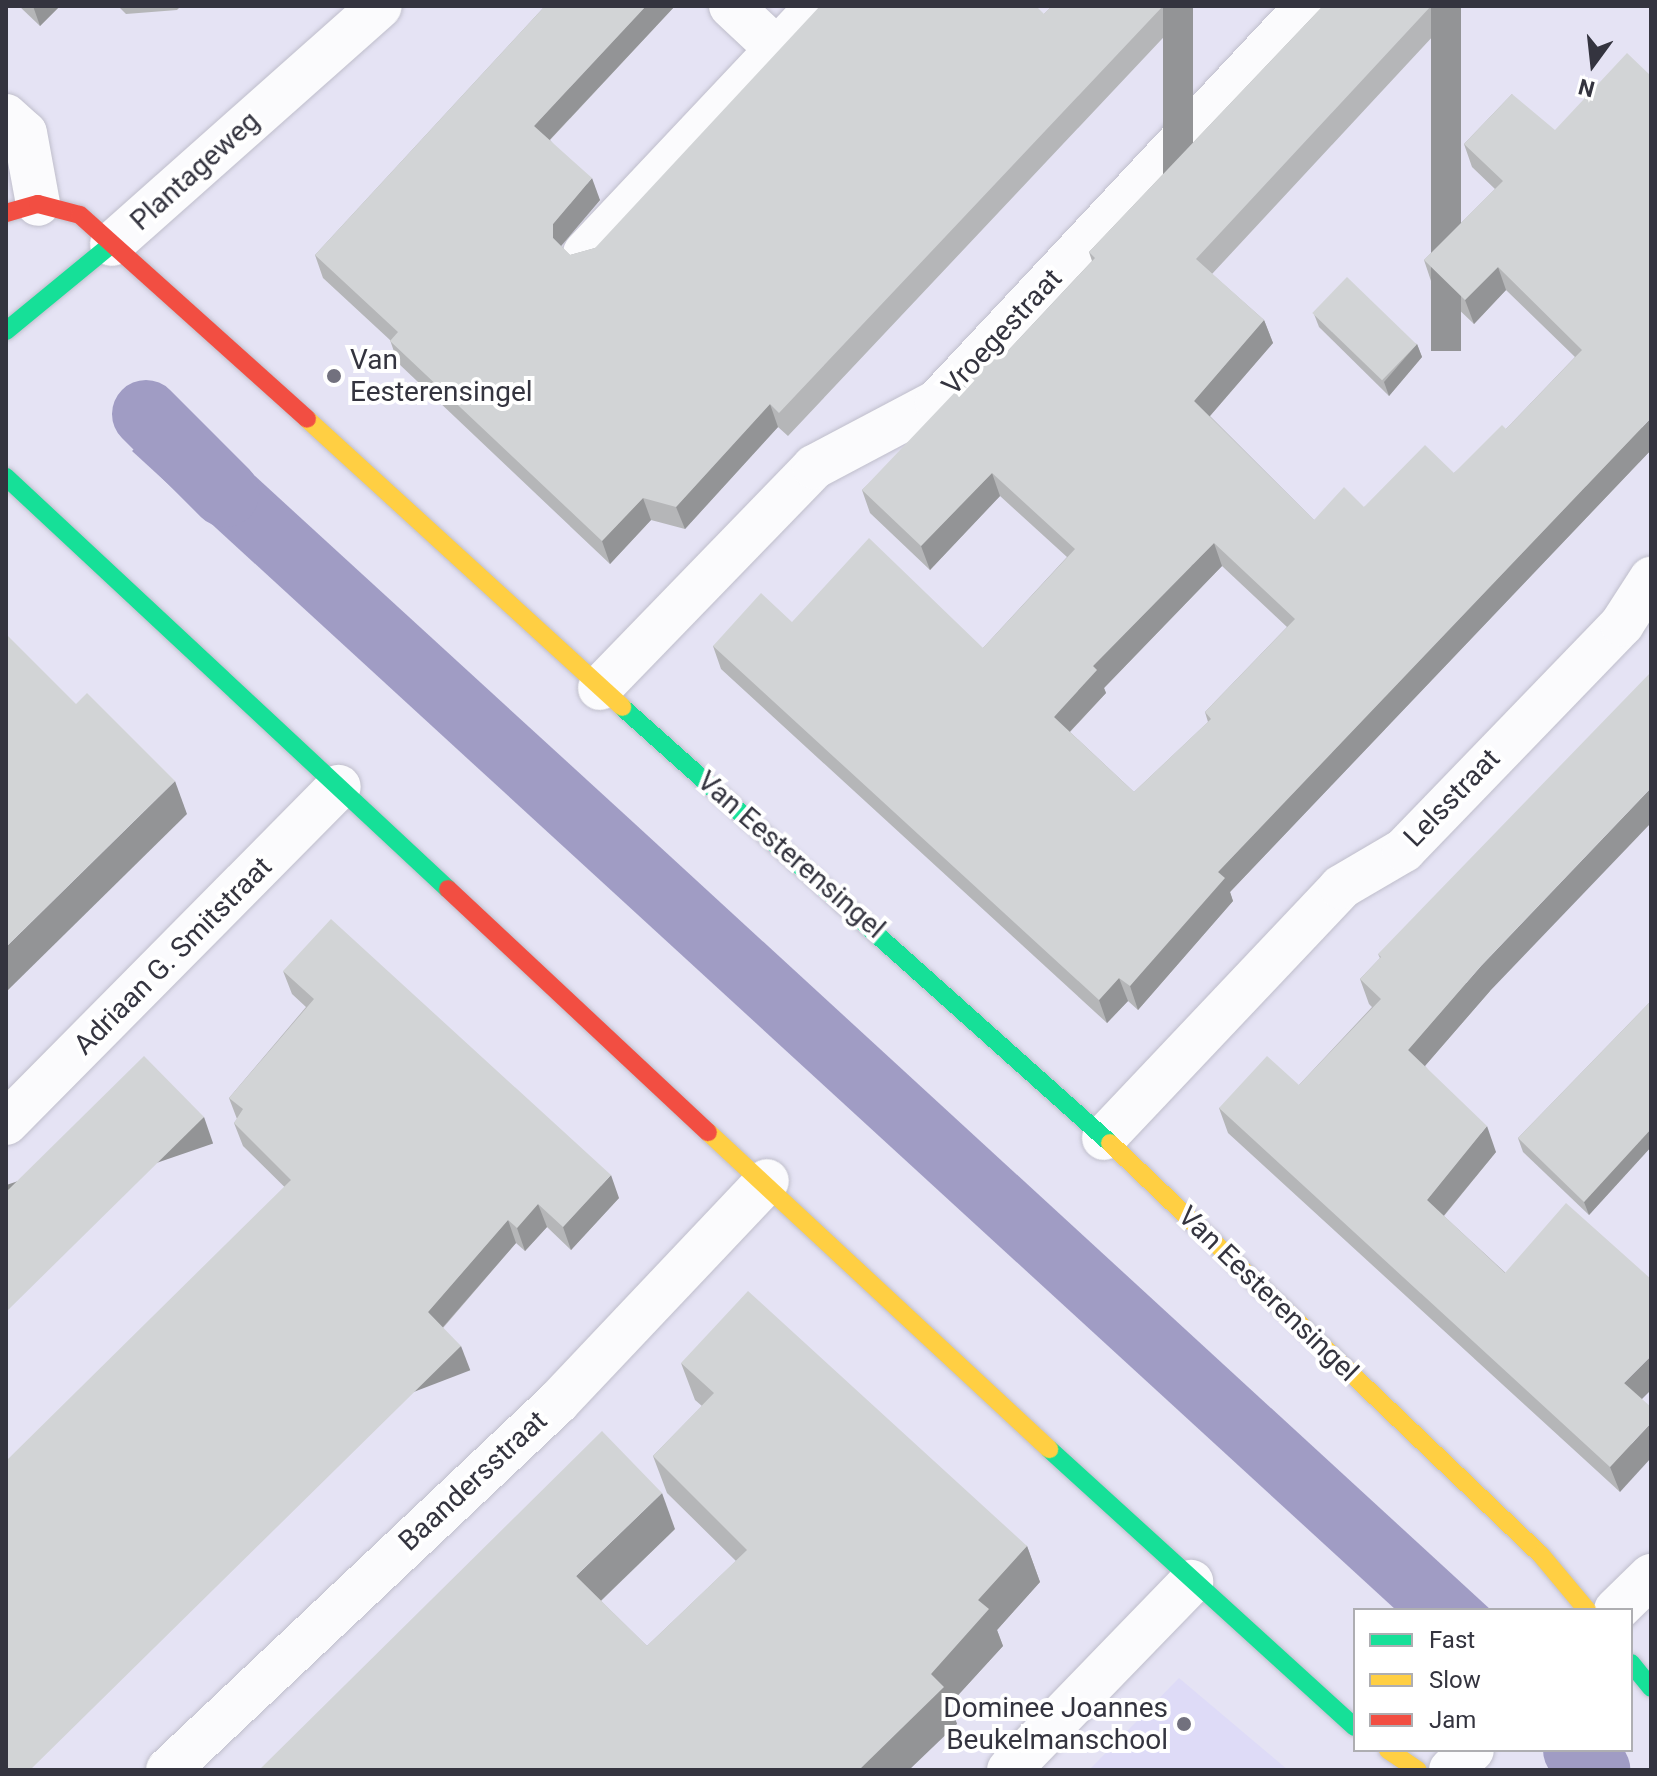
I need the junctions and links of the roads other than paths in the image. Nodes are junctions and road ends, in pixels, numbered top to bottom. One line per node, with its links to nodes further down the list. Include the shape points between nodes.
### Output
1 (380, 6): 8 (street, Plantageweg)
2 (731, 6): 5 (street)
3 (818, 6): 5 (street)
4 (1307, 6): 13 (street, Vroegestraat, via 937,402 814,467)
5 (778, 50): 9 (street)
6 (6, 116): 7 (street, Van Eesterensingel, via 25,133)
7 (22, 208): 8 (street, Van Eesterensingel, via 80,215)
8 (112, 244): 10 (street, Plantageweg); 13 (street, Van Eesterensingel)
9 (585, 253)
10 (6, 331)
11 (6, 477): 14 (street)
12 (1651, 579): 16 (street, Lelsstraat, via 1622,624 1404,850 1341,887)
13 (600, 688): 16 (street, Van Eesterensingel)
14 (339, 787): 15 (street, Adriaan G. Smitstraat); 17 (street)
15 (6, 1123)
16 (1104, 1138): 20 (street, Van Eesterensingel, via 1541,1555)
17 (767, 1181): 19 (street); 27 (street, Baandersstraat, via 558,1402)
18 (1651, 1576): 21 (street)
19 (1191, 1582): 24 (street); 28 (street)
20 (1585, 1608)
21 (1618, 1608)
22 (1633, 1666): 23 (street)
23 (1651, 1688)
24 (1353, 1725)
25 (1391, 1752): 29 (street)
26 (1470, 1752): 30 (street)
27 (168, 1770)
28 (1009, 1770)
29 (1418, 1770)
30 (1451, 1770)

